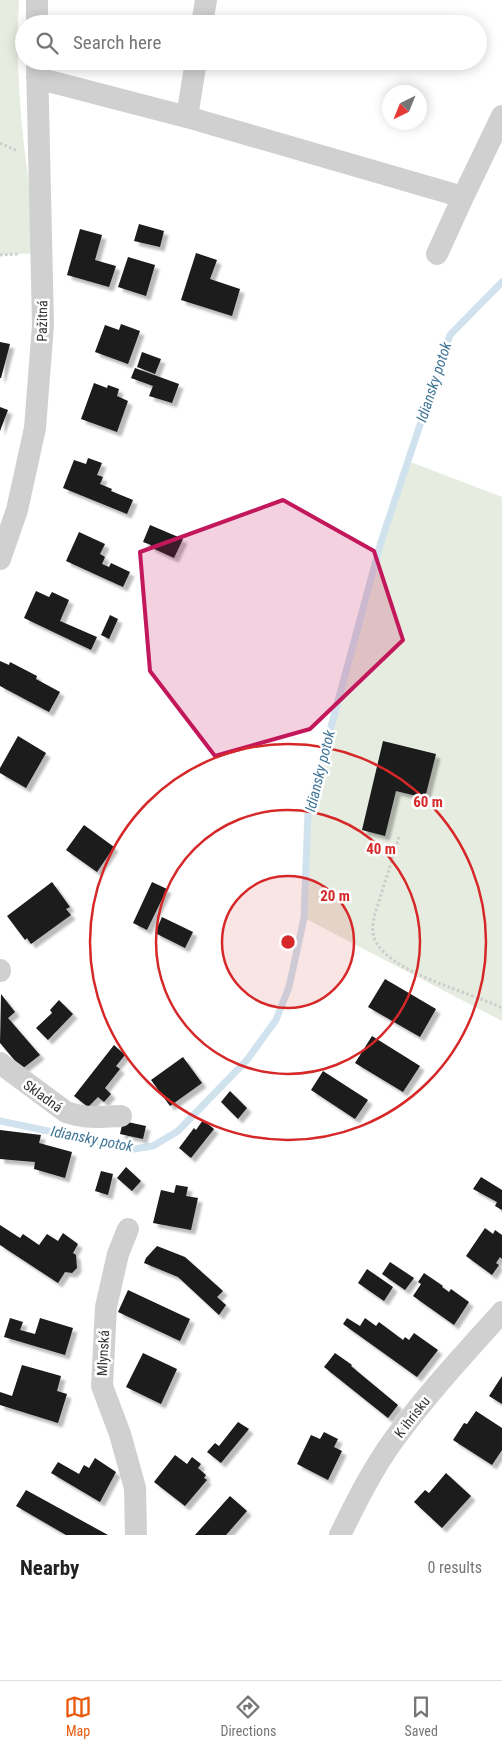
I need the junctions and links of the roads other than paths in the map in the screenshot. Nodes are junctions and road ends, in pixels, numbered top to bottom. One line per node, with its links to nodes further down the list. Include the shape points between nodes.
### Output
1 (37, 0): 3 (street)
2 (206, 0): 4 (street)
3 (37, 15)
4 (204, 15)
5 (37, 70): 8 (street); 11 (street, Pažitná, via 43,325 35,428 17,510)
6 (195, 70): 8 (street)
7 (502, 116): 9 (street)
8 (187, 117): 9 (street)
9 (463, 197): 10 (street)
10 (437, 254)
11 (0, 559)
12 (0, 1063): 13 (street, Skladná, via 66,1112 90,1118)
13 (121, 1116)
14 (128, 1229): 16 (street, Mlynská, via 118,1254 106,1307 102,1386 135,1488)
15 (502, 1312): 17 (street, K ihrisku, via 442,1378 394,1439 359,1496)
16 (136, 1535)
17 (340, 1535)

